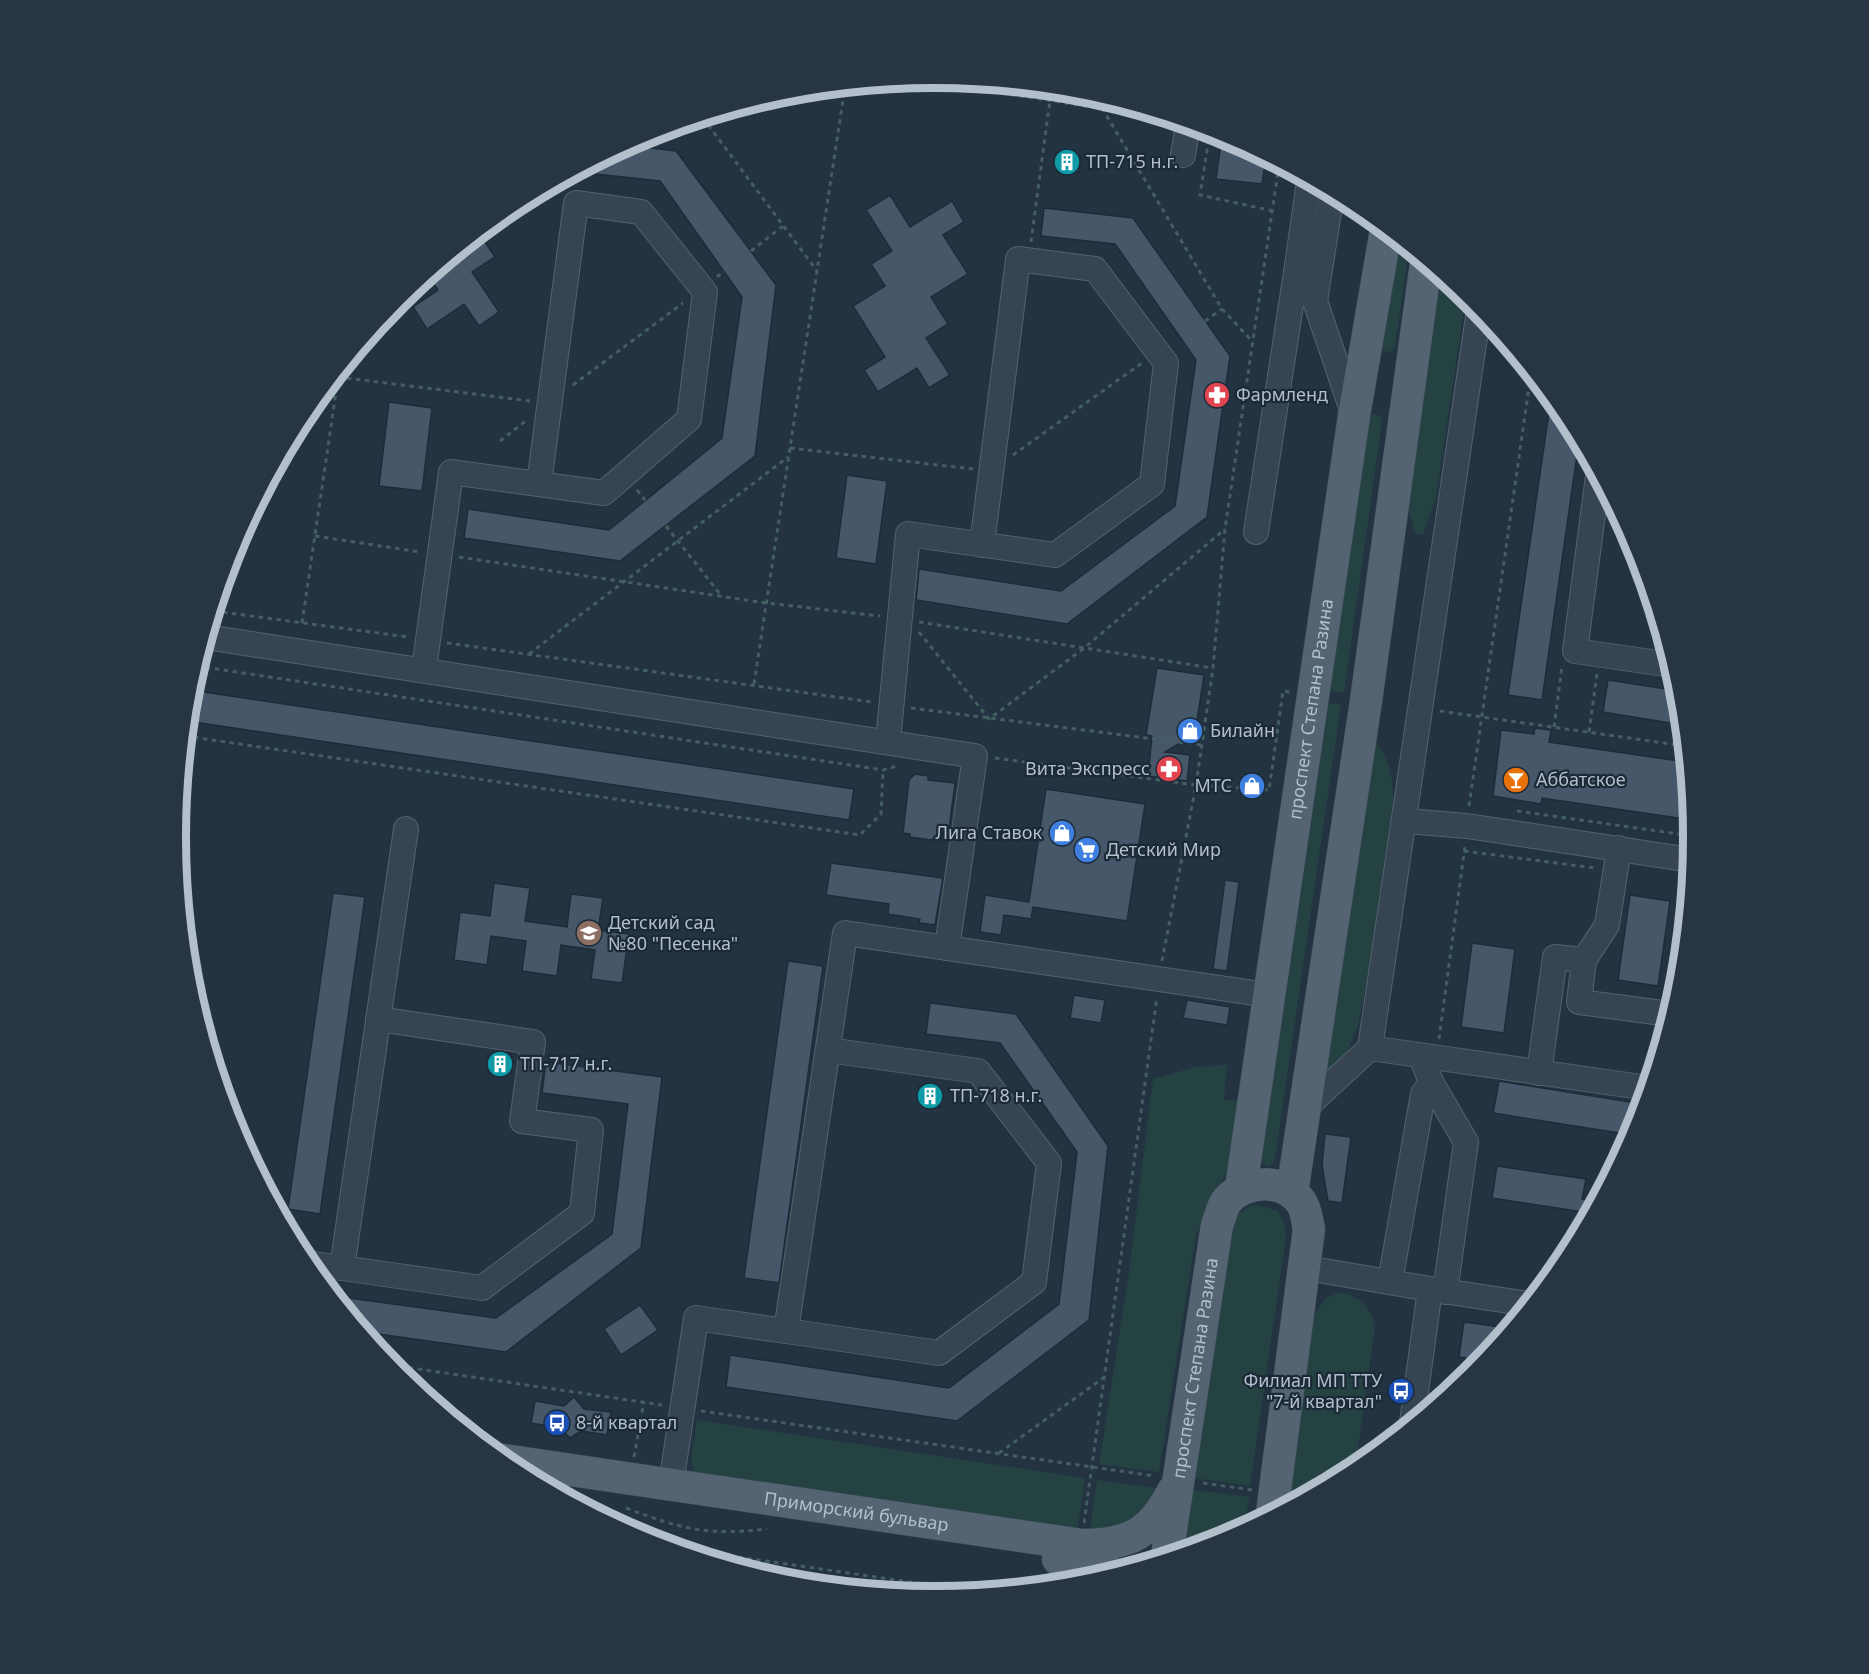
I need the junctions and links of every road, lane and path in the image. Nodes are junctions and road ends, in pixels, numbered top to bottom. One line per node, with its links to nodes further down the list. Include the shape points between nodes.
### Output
1 (981, 90): 3 (path)
2 (844, 94): 21 (path)
3 (1050, 100): 4 (path); 17 (path)
4 (1102, 108): 25 (path)
5 (707, 124): 15 (path)
6 (1187, 132): 8 (lane)
7 (1209, 140): 14 (path, via 1200,195)
8 (1184, 155)
9 (1278, 172): 14 (path)
10 (580, 178): 12 (path)
11 (1308, 188): 19 (lane)
12 (578, 190)
13 (1330, 203): 24 (lane)
14 (1273, 211): 28 (path)
15 (783, 226): 18 (path); 21 (path)
16 (1385, 239): 29 (main road, проспект Степана Разина)
17 (1031, 243)
18 (751, 251)
19 (1297, 266): 24 (lane); 43 (lane)
20 (724, 271): 23 (path)
21 (817, 271): 38 (path)
22 (1425, 271): 30 (main road)
23 (702, 288): 34 (path); 34 (lane, via 641,212 576,203); 39 (lane, via 705,292 689,419 604,493)
24 (1315, 301): 35 (lane)
25 (1222, 309): 26 (path); 28 (path)
26 (1205, 321)
27 (1477, 322): 75 (lane)
28 (1252, 341): 42 (path)
29 (1369, 341): 30 (main road, via 1374,355 1388,362 1404,358); 35 (main road, проспект Степана Разина)
30 (1413, 349): 36 (main road)
31 (346, 375): 34 (path)
32 (1530, 383): 65 (path)
33 (336, 388): 44 (path)
34 (549, 403): 37 (path); 39 (lane)
35 (1354, 416): 36 (main road, via 1376,405 1389,407); 85 (main road, проспект Степана Разина)
36 (1402, 421): 94 (main road, via 1366,701)
37 (500, 441)
38 (789, 457): 45 (path); 50 (path)
39 (539, 484): 47 (lane, via 451,472)
40 (1596, 488): 58 (lane, via 1575,651)
41 (666, 526): 45 (path)
42 (1225, 529): 56 (path); 59 (path)
43 (1256, 532)
44 (315, 536): 47 (path); 53 (path)
45 (678, 541): 48 (path); 49 (path)
46 (982, 545): 46 (lane, via 1054,555 1152,484 1166,363 1095,269 1018,260); 52 (lane, via 908,534)
47 (440, 554): 48 (path); 55 (lane)
48 (625, 582): 49 (path); 57 (path)
49 (721, 596): 50 (path)
50 (766, 603): 52 (path); 62 (path)
51 (221, 612): 53 (path)
52 (905, 620): 56 (path); 64 (lane); 66 (path)
53 (302, 623): 55 (path)
54 (213, 638): 60 (lane)
55 (428, 640): 57 (path); 60 (lane)
56 (1083, 649): 59 (path); 66 (path)
57 (530, 654): 62 (path)
58 (1662, 664)
59 (1213, 668): 70 (path)
60 (424, 669): 69 (lane)
61 (1597, 671): 67 (path)
62 (754, 684): 64 (path)
63 (1283, 691): 73 (path, via 1269,790)
64 (892, 705): 66 (path); 69 (lane)
65 (1481, 717): 67 (path); 76 (path)
66 (989, 719): 70 (path)
67 (1589, 732): 71 (path)
68 (192, 737): 72 (path, via 860,835 881,814)
69 (888, 741): 82 (lane, via 975,756)
70 (1202, 745): 73 (path)
71 (1677, 745)
72 (883, 770)
73 (1196, 785): 84 (path)
74 (1517, 811): 78 (path)
75 (1406, 821): 76 (lane); 88 (lane)
76 (1467, 826): 79 (path); 80 (lane)
77 (406, 829): 87 (lane)
78 (1683, 835)
79 (1464, 851): 80 (path); 90 (path)
80 (1618, 860): 81 (lane); 83 (lane, via 1607,925)
81 (1682, 860)
82 (947, 948): 84 (lane); 89 (lane, via 845,933)
83 (1584, 960): 86 (lane, via 1579,1002); 91 (lane, via 1555,957)
84 (1159, 978): 85 (lane); 105 (path)
85 (1268, 995): 95 (main road, проспект Степана Разина)
86 (1662, 1013)
87 (378, 1019): 98 (lane); 98 (lane, via 532,1042 522,1120 591,1130 582,1213 482,1288)
88 (1370, 1048): 90 (lane); 94 (lane)
89 (828, 1050): 103 (lane); 103 (lane, via 978,1071 1049,1163 1034,1282 939,1353)
90 (1429, 1057): 91 (lane); 92 (lane)
91 (1539, 1073): 93 (lane)
92 (1431, 1082): 100 (lane, via 1423,1094); 101 (lane, via 1466,1142)
93 (1640, 1087)
94 (1304, 1109): 96 (main road)
95 (1241, 1188): 96 (main road, via 1258,1184 1279,1186); 113 (main road, проспект Степана Разина, via 1225,1203 1217,1225)
96 (1292, 1193): 99 (main road, via 1300,1201 1309,1229)
97 (321, 1265): 98 (lane)
98 (342, 1268)
99 (1306, 1268): 100 (lane); 116 (main road)
100 (1390, 1282): 101 (lane)
101 (1437, 1290): 102 (lane); 108 (lane)
102 (1520, 1303)
103 (786, 1331): 107 (lane, via 696,1318)
104 (406, 1367): 106 (path)
105 (1106, 1376): 109 (path); 111 (path)
106 (644, 1402): 107 (path); 112 (path)
107 (682, 1408): 109 (path); 114 (lane)
108 (1414, 1411)
109 (998, 1454): 111 (path)
110 (526, 1463): 114 (main road, Приморский бульвар)
111 (1092, 1467): 113 (path); 118 (path)
112 (633, 1468)
113 (1179, 1480): 114 (main road, Приморский бульвар, via 1162,1513 1147,1528 1130,1540 1107,1545 1082,1545); 116 (path); 120 (main road, проспект Степана Разина)
114 (671, 1484)
115 (562, 1486): 122 (main road)
116 (1274, 1503)
117 (626, 1508): 119 (path, via 674,1526 728,1534)
118 (1084, 1524)
119 (767, 1529)
120 (1168, 1548)
121 (724, 1555): 123 (path)
122 (1096, 1568)
123 (937, 1586)

